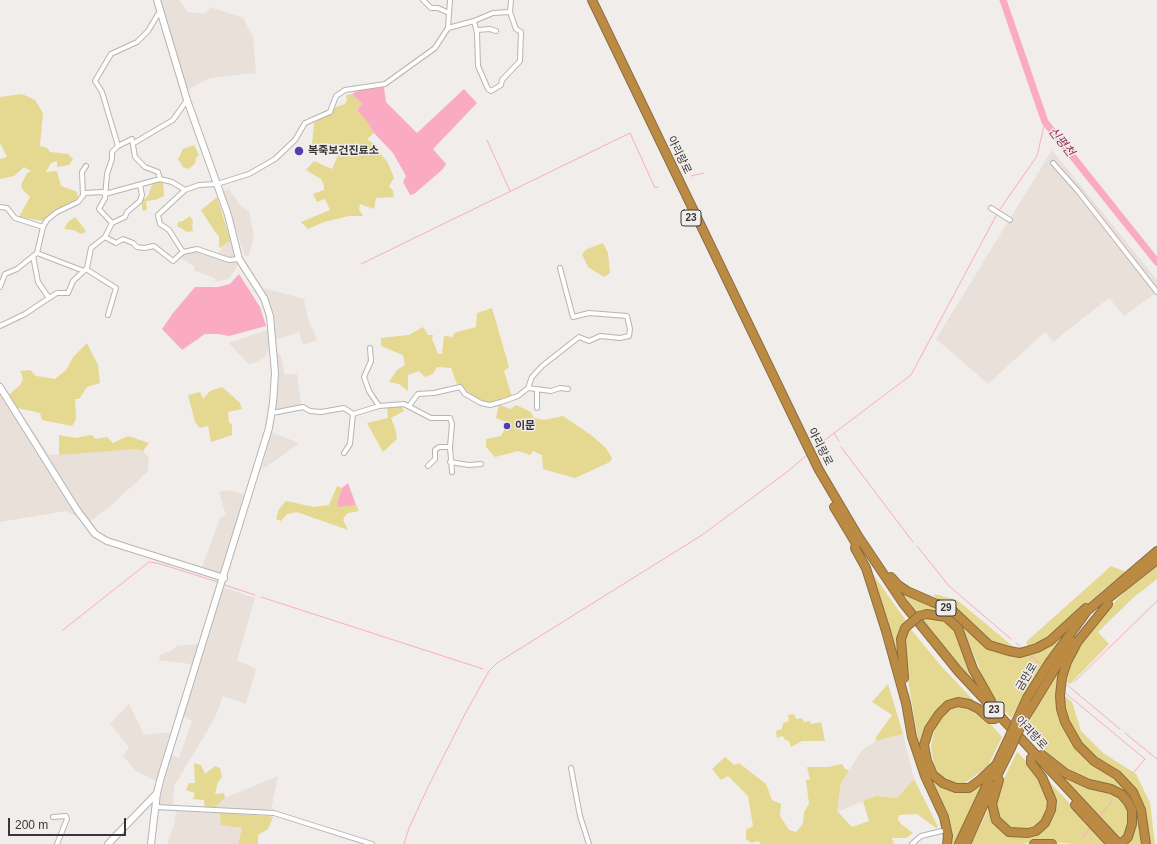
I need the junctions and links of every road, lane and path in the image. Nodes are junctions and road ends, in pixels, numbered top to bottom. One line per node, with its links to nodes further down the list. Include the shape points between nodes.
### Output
1 (157, 0): 7 (street)
2 (423, 0): 9 (street, via 431,8)
3 (450, 0): 9 (street)
4 (511, 0): 8 (street)
5 (586, 0): 52 (highway, 아리랑로 / 23)
6 (592, 0): 52 (highway, 아리랑로 / 23)
7 (160, 11): 14 (street); 16 (street, via 137,42 111,54 95,81 102,92)
8 (510, 12): 10 (street, via 493,13); 12 (street, via 516,29 521,32 520,61 502,80 501,85 491,91 488,90 478,66)
9 (449, 13): 11 (street)
10 (474, 21): 11 (street); 12 (street)
11 (448, 28): 20 (street, via 435,48 385,84 345,90 336,96 330,112 305,123 295,140 275,159 249,174)
12 (477, 30): 13 (street)
13 (496, 31)
14 (187, 100): 15 (street, via 173,120); 20 (street)
15 (134, 143): 16 (street, via 132,139); 19 (street, via 135,157 145,167 158,172)
16 (118, 146): 23 (street, via 112,152)
17 (1053, 163): 38 (street)
18 (86, 166): 24 (street, via 82,172)
19 (160, 179): 21 (street); 22 (street, via 172,182)
20 (217, 184): 22 (street, via 199,185); 34 (street)
21 (140, 185): 23 (street); 28 (street, via 140,201 125,217)
22 (185, 190): 31 (street, via 158,215 160,224 169,230)
23 (105, 194): 24 (street, via 85,193); 28 (street, via 100,209)
24 (83, 196): 29 (street, via 78,202 57,212)
25 (0, 207): 29 (street, via 6,208 15,218)
26 (992, 208): 27 (street)
27 (1010, 220)
28 (112, 223): 30 (street)
29 (43, 227): 32 (street)
30 (105, 237): 31 (street, via 116,243 123,239 137,247 154,246 173,261); 36 (street, via 91,248)
31 (183, 252): 34 (street, via 197,249 228,260)
32 (37, 253): 33 (street); 36 (street)
33 (33, 256): 37 (street, via 17,270 5,274); 39 (street, via 38,282)
34 (239, 259): 50 (street, via 259,288 270,316 275,373)
35 (560, 268): 44 (street, via 573,317 589,313 627,316 629,336 600,336 589,341 579,337 542,366 532,377)
36 (85, 270): 39 (street, via 73,281 68,293 57,293); 40 (street, via 116,288)
37 (0, 287)
38 (1157, 292)
39 (48, 298): 41 (street, via 25,314)
40 (108, 314)
41 (0, 326)
42 (370, 348): 47 (street, via 371,361 364,377)
43 (0, 388): 64 (street, via 95,534)
44 (528, 388): 46 (street); 48 (street, via 518,396 490,404 481,403 465,394 460,387 418,394)
45 (568, 389): 46 (street)
46 (537, 390): 49 (street)
47 (379, 406): 48 (street); 51 (street)
48 (409, 406): 53 (street, via 431,418 450,418)
49 (537, 408)
50 (272, 413): 51 (street, via 303,407 321,412 344,408); 64 (street)
51 (353, 414): 54 (street, via 350,444)
52 (799, 434): 58 (highway, 아리랑로 / 23)
53 (450, 447): 55 (street); 57 (street, via 439,447 435,450 435,459)
54 (344, 453)
55 (450, 462): 56 (street); 59 (street)
56 (481, 464)
57 (428, 466)
58 (817, 471): 60 (highway, 아리랑로 / 23); 63 (highway, 아리랑로 / 23)
59 (452, 472)
60 (856, 543): 68 (highway, 아리랑로 / 23, via 933,650); 70 (highway, via 855,548 866,568 886,631)
61 (1157, 551): 66 (highway, 금만로 / 29)
62 (1157, 560): 65 (highway, 금만로)
63 (879, 568): 66 (highway, 29, via 884,569 898,585 953,611 989,645 1009,651 1020,653 1037,648 1050,641 1086,608); 67 (highway, 아리랑로 / 23, via 922,627)
64 (224, 578): 76 (street)
65 (1106, 600): 69 (highway, 금만로, via 1082,625); 93 (highway, via 1108,604 1078,641 1064,671 1060,696 1065,722 1078,745 1094,761 1117,775 1133,792 1141,810)
66 (1087, 611): 69 (highway, 금만로, via 1027,698)
67 (992, 707): 70 (highway, bridge, via 973,669 958,628 946,617 927,614 912,620 905,628 901,639 902,668); 72 (highway, 아리랑로 / 23)
68 (995, 719): 72 (highway, 아리랑로 / 23); 73 (highway, via 969,704 958,702 948,705 929,729 924,745 933,775 956,788 969,788)
69 (1020, 720): 71 (highway, 금만로, bridge)
70 (913, 739): 86 (highway, via 925,776 944,817)
71 (1009, 745): 73 (highway, 금만로); 75 (highway, 금만로)
72 (1033, 755): 75 (highway, via 1031,763 1042,777 1052,802 1045,823 1036,830 1028,834 1009,832 996,820 992,804 999,780); 91 (highway, 아리랑로 / 23); 92 (highway, 아리랑로 / 23); 92 (highway, via 1038,752 1065,774 1121,794 1132,810 1132,824 1128,837)
73 (996, 764): 87 (highway, 금만로)
74 (570, 768): 84 (street)
75 (996, 777): 88 (highway, 금만로)
76 (157, 793): 77 (street); 81 (street)
77 (156, 807): 82 (street); 83 (street, via 274,814)
78 (53, 817): 80 (street, via 66,816 67,819)
79 (942, 831): 85 (street, via 921,836)
80 (57, 844)
81 (108, 844)
82 (151, 844)
83 (372, 844)
84 (588, 844)
85 (912, 844)
86 (947, 844)
87 (959, 844)
88 (966, 844)
89 (1034, 844): 90 (highway)
90 (1052, 844)
91 (1111, 844)
92 (1120, 844)
93 (1146, 844)

